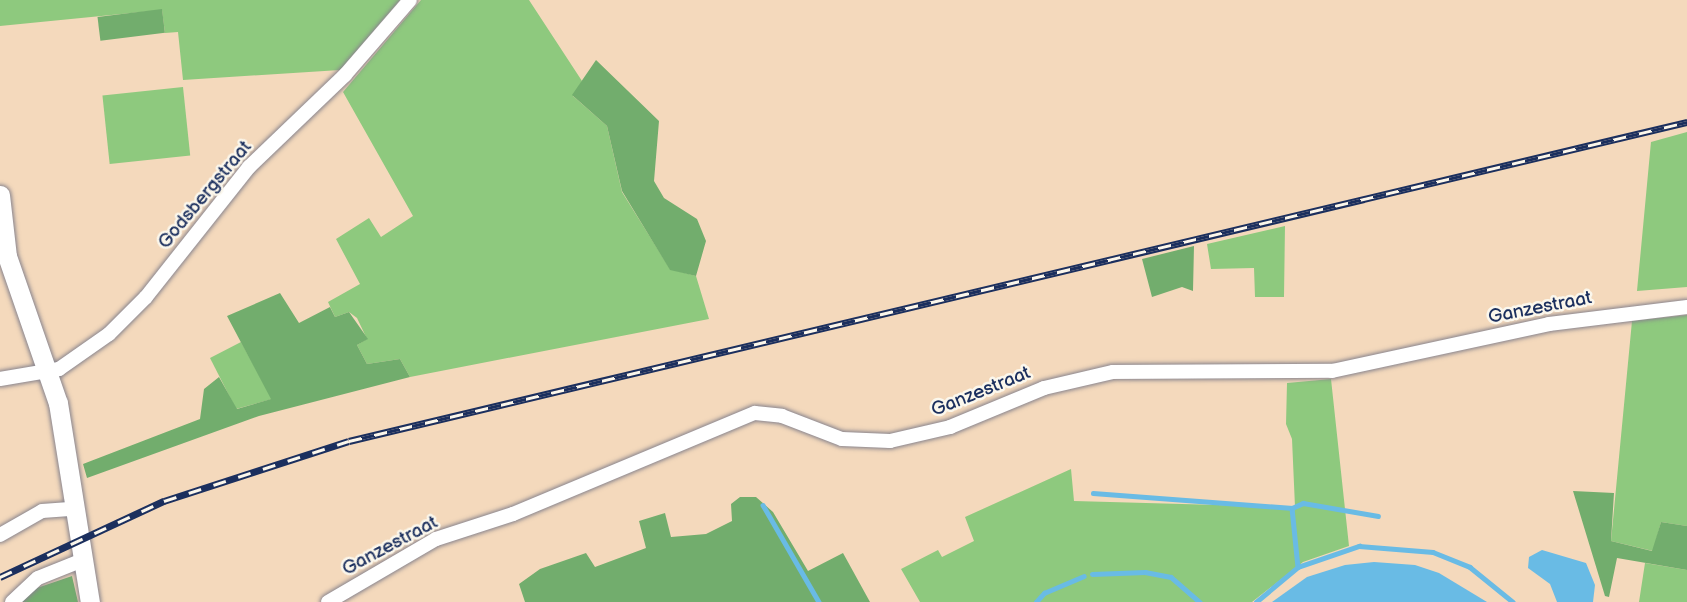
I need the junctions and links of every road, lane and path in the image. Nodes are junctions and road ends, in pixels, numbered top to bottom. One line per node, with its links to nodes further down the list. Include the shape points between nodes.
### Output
1 (410, 0): 5 (street, Godsbergstraat, via 345,75 249,167 146,297 109,334)
2 (0, 195): 3 (street)
3 (4, 256): 5 (street)
4 (1687, 307): 12 (street, Ganzestraat, via 1549,324 1332,371 1113,372 1044,388 950,427 890,441 842,439 782,416 755,413 513,514 436,539)
5 (49, 373): 6 (street); 7 (street, via 65,432)
6 (0, 379)
7 (73, 509): 8 (street, via 42,511); 9 (street)
8 (0, 534)
9 (80, 561): 10 (street, via 38,578); 11 (street)
10 (12, 602)
11 (90, 602)
12 (328, 602)

